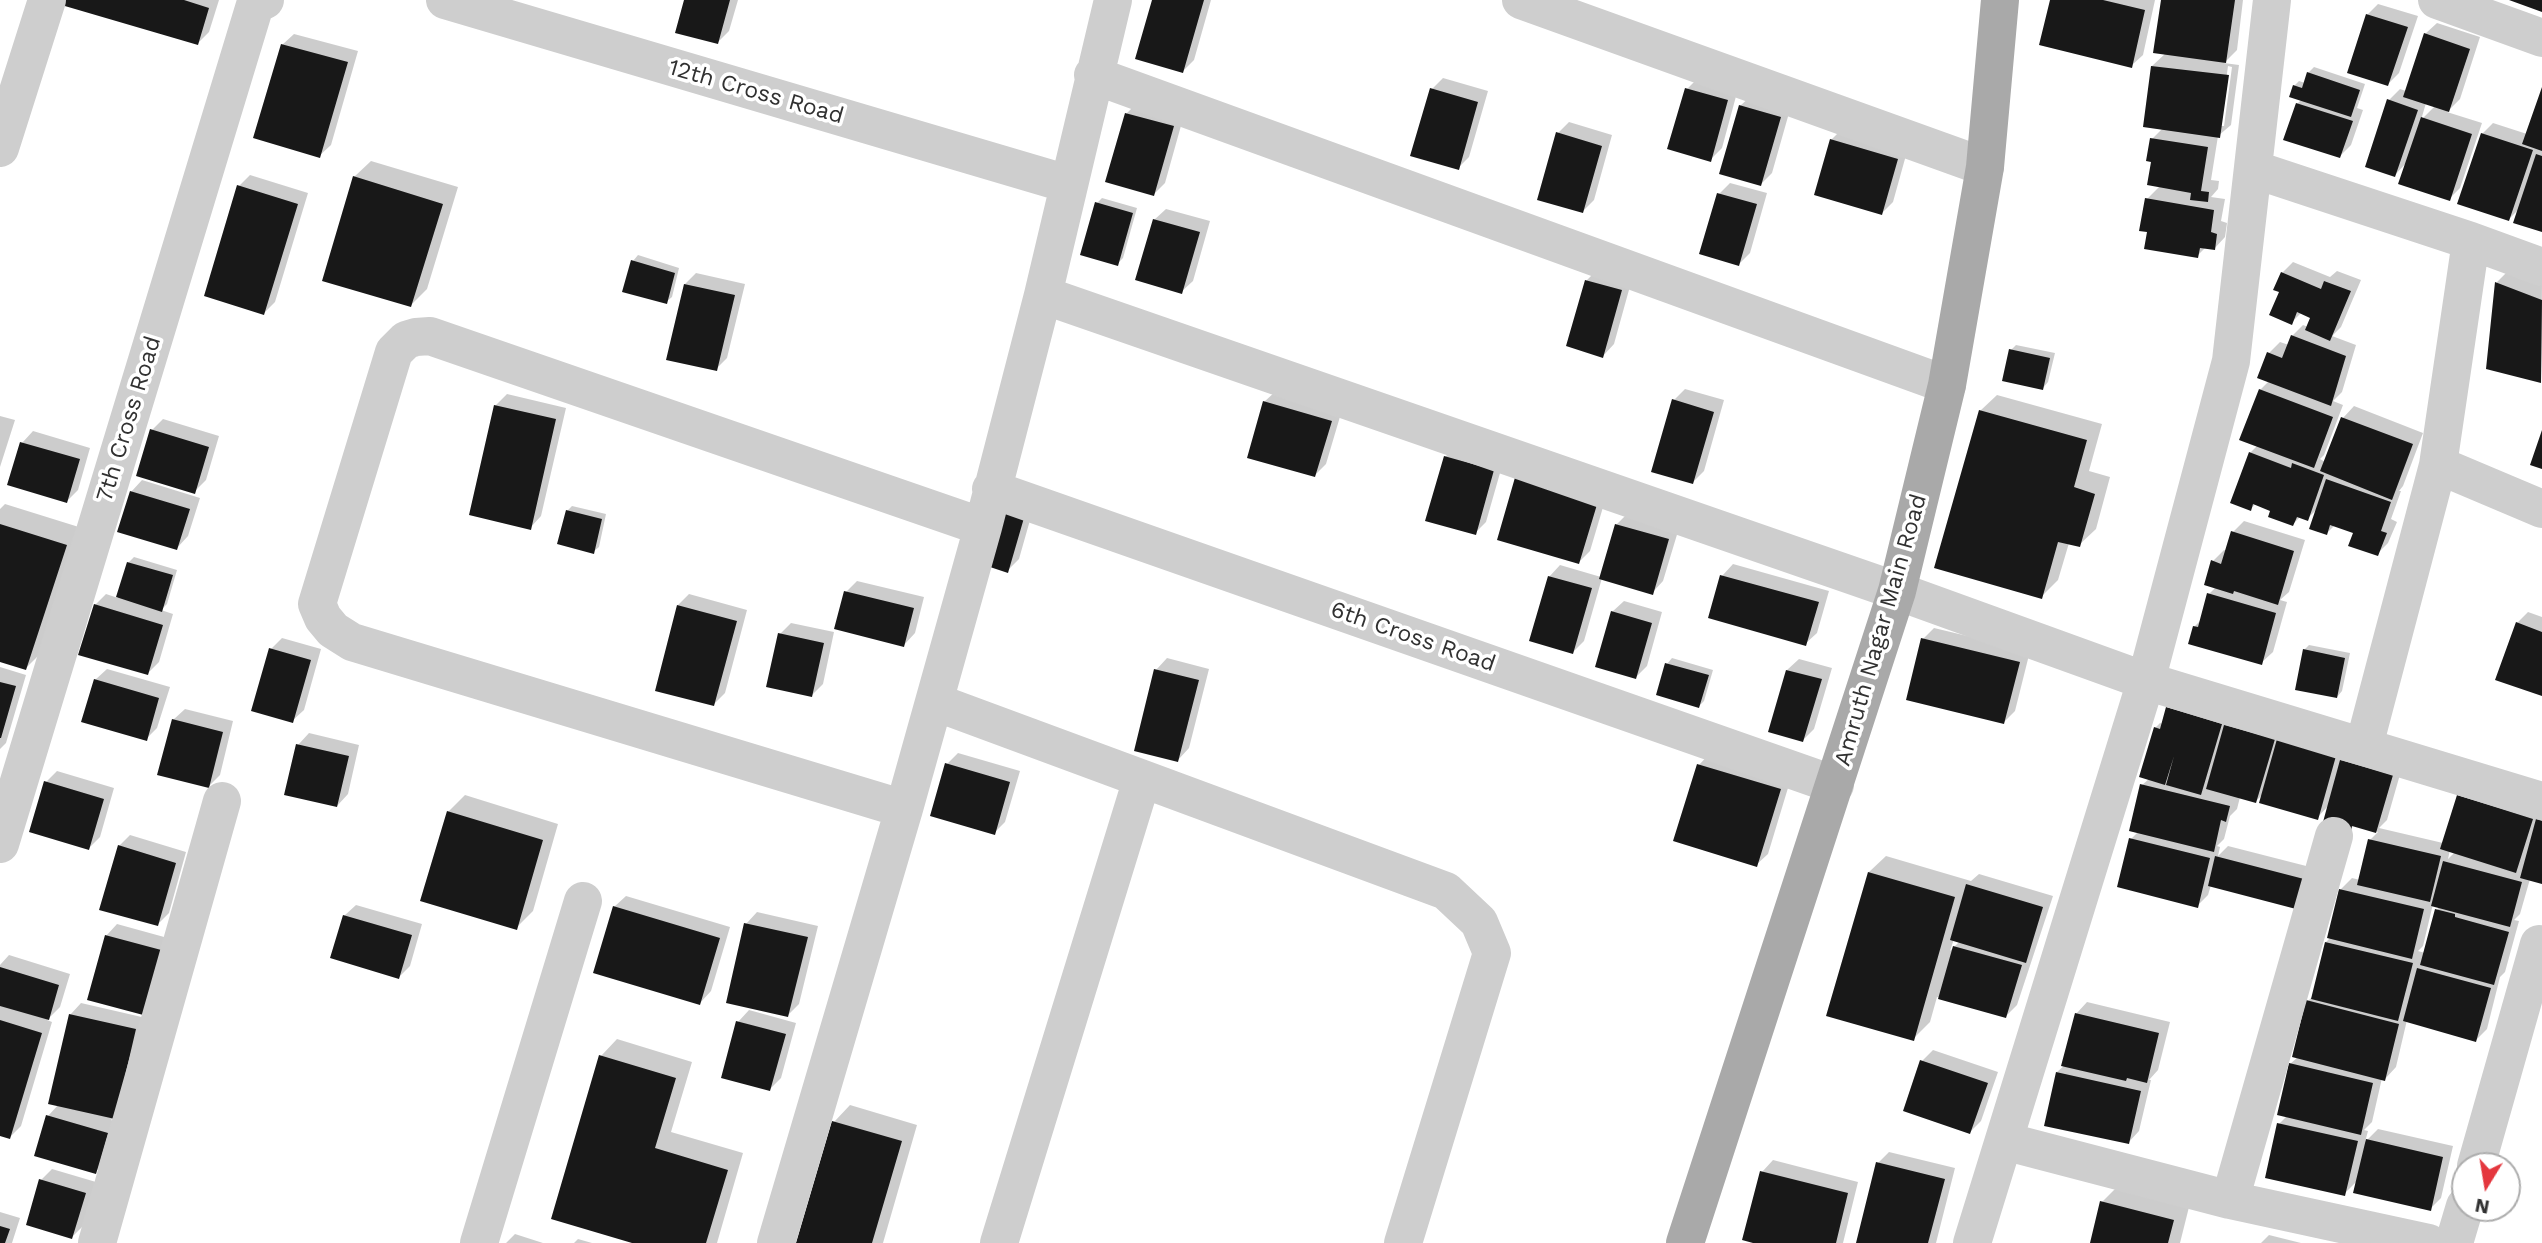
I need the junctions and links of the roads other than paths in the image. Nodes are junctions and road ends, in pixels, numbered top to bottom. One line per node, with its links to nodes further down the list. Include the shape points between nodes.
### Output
1 (47, 0): 11 (street)
2 (445, 0): 14 (street, 12th Cross Road)
3 (1113, 0): 10 (street)
4 (1521, 0): 12 (street)
5 (2000, 0): 12 (main road, Amruth Nagar Main Road)
6 (2272, 0): 13 (street)
7 (2437, 0): 9 (street)
8 (253, 2): 33 (street, 7th Cross Road)
9 (2542, 38)
10 (1094, 75): 14 (street); 18 (street)
11 (0, 148)
12 (1985, 167): 18 (main road, Amruth Nagar Main Road)
13 (2253, 169): 15 (street); 24 (street, via 2231,361)
14 (1068, 184): 17 (street)
15 (2472, 241): 16 (street); 19 (street)
16 (2542, 267)
17 (1043, 295): 20 (street); 23 (street)
18 (1947, 385): 23 (main road, Amruth Nagar Main Road)
19 (2438, 465): 21 (street); 26 (street)
20 (991, 489): 22 (street); 28 (street, 6th Cross Road)
21 (2542, 509)
22 (983, 527): 25 (street); 31 (street, via 430,336 416,337 394,352 317,604 333,630 352,642)
23 (1897, 591): 24 (street); 28 (main road, Amruth Nagar Main Road)
24 (2146, 681): 26 (street); 36 (street)
25 (935, 702): 27 (street); 31 (street)
26 (2364, 746): 30 (street)
27 (1142, 779): 43 (street); 44 (street, via 1446,891 1479,922 1492,953)
28 (1835, 785): 45 (main road, Amruth Nagar Main Road)
29 (222, 801): 40 (street)
30 (2542, 801)
31 (904, 809): 42 (street)
32 (2334, 836): 38 (street)
33 (0, 844)
34 (583, 901): 41 (street)
35 (2539, 944): 37 (street)
36 (2004, 1141): 38 (street); 46 (street)
37 (2480, 1152)
38 (2230, 1200): 47 (street)
39 (2461, 1222): 48 (street)
40 (97, 1243)
41 (479, 1243)
42 (776, 1243)
43 (999, 1243)
44 (1403, 1243)
45 (1685, 1243)
46 (1972, 1243)
47 (2429, 1243)
48 (2455, 1243)

